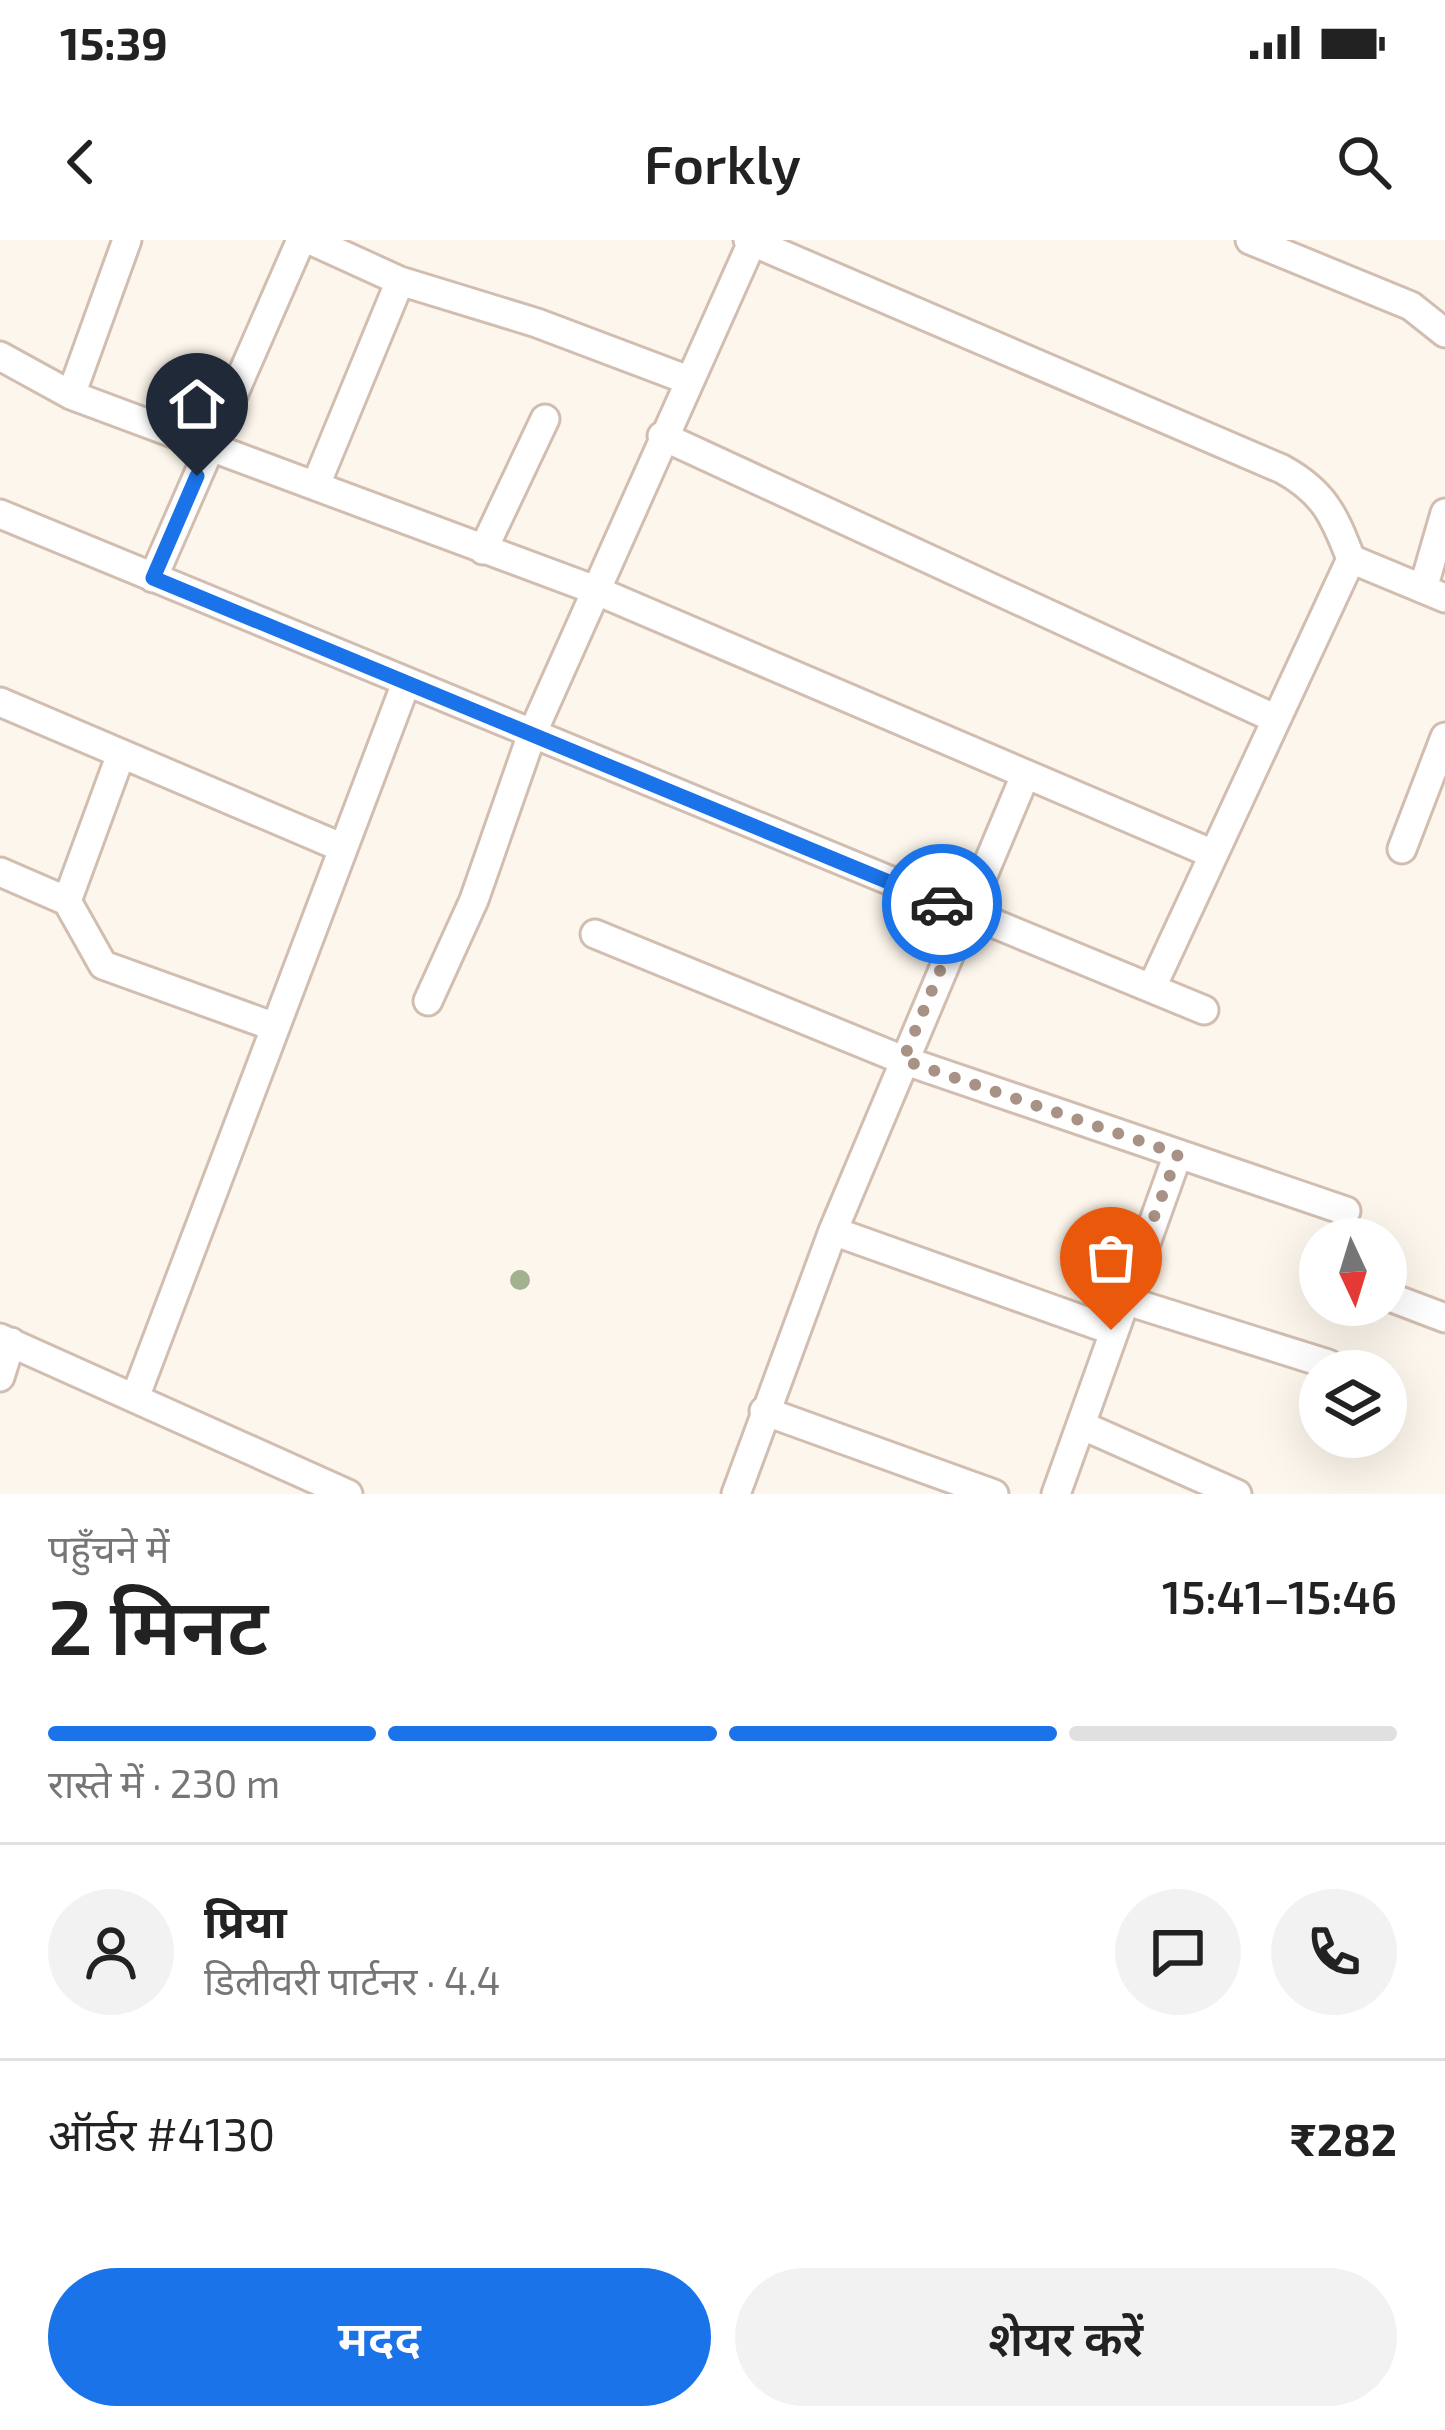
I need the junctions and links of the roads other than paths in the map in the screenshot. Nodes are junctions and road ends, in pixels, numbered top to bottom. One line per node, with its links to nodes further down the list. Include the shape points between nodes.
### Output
1 (127, 240): 9 (street)
2 (306, 240): 5 (street); 12 (street)
3 (1250, 240): 6 (street, via 1411,306)
4 (751, 241): 8 (street); 17 (street, via 1297,477 1330,505)
5 (400, 281): 8 (street); 13 (street)
6 (1445, 333)
7 (0, 356): 9 (street)
8 (688, 380): 11 (street)
9 (71, 394): 12 (street)
10 (545, 419): 16 (street)
11 (662, 436): 19 (street); 23 (street)
12 (211, 442): 13 (street); 18 (street)
13 (317, 482): 16 (street)
14 (1445, 513): 20 (street)
15 (0, 514): 18 (street)
16 (483, 550): 19 (street)
17 (1351, 559): 20 (street); 23 (street)
18 (153, 578): 21 (street)
19 (595, 590): 24 (street); 27 (street)
20 (1434, 593)
21 (406, 683): 24 (street); 28 (street)
22 (1, 706): 26 (street)
23 (1276, 719): 30 (street)
24 (532, 734): 33 (street); 36 (street, via 474,900)
25 (1445, 737): 29 (street)
26 (121, 754): 28 (street); 32 (street)
27 (1024, 778): 30 (street); 33 (street)
28 (343, 848): 38 (street)
29 (1402, 849)
30 (1213, 854): 35 (street)
31 (0, 872): 32 (street)
32 (67, 901): 38 (street, via 103,965)
33 (964, 913): 35 (street); 39 (street)
34 (595, 934): 39 (street)
35 (1152, 986): 37 (street)
36 (428, 1001)
37 (1204, 1010)
38 (275, 1027): 50 (street)
39 (903, 1060): 40 (street); 42 (street)
40 (1178, 1154): 41 (street); 43 (street)
41 (1346, 1211)
42 (833, 1232): 46 (street); 51 (street)
43 (1124, 1300): 46 (street); 48 (street)
44 (1407, 1303): 45 (street)
45 (1445, 1318)
46 (1111, 1330): 52 (street)
47 (5, 1340): 49 (street); 50 (street)
48 (1299, 1355)
49 (0, 1376)
50 (136, 1395): 53 (street)
51 (764, 1411): 54 (street); 55 (street)
52 (1082, 1425): 56 (street); 57 (street)
53 (345, 1494)
54 (736, 1494)
55 (994, 1494)
56 (1056, 1494)
57 (1237, 1494)

